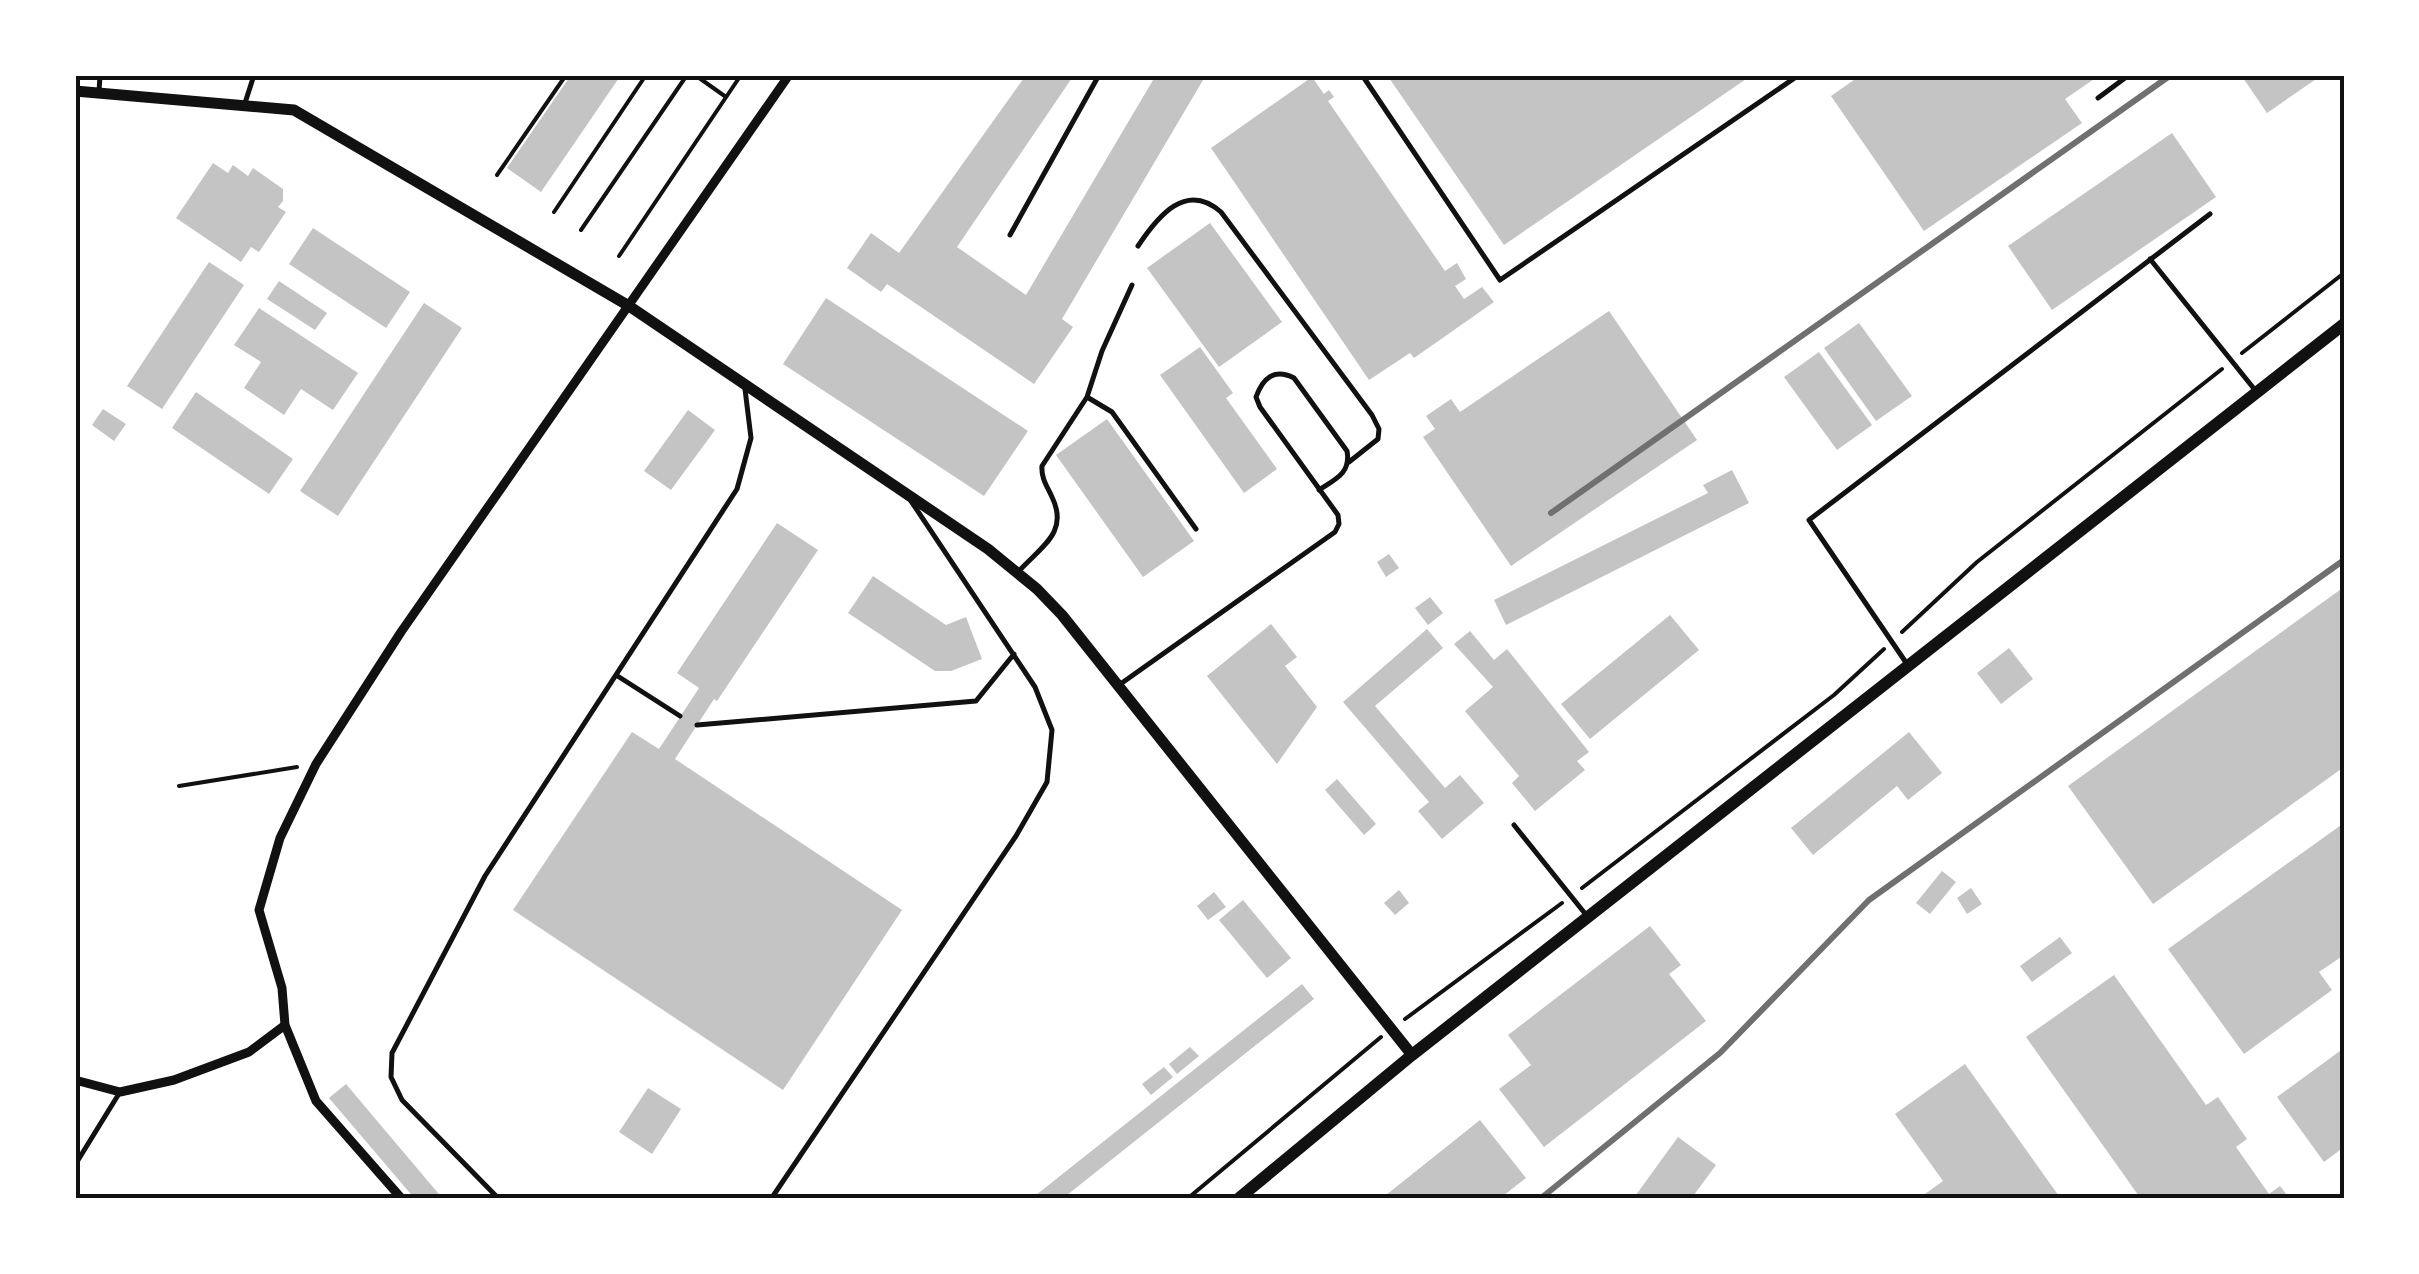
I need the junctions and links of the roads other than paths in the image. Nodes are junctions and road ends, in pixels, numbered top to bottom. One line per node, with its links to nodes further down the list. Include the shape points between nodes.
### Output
1 (100, 75): 9 (lane)
2 (254, 75): 11 (lane)
3 (790, 75): 17 (street)
4 (1100, 75): 13 (lane)
5 (1362, 75): 6 (lane, via 1500,280)
6 (1798, 75)
7 (2129, 75): 10 (lane)
8 (75, 90): 9 (street)
9 (100, 93): 11 (street)
10 (2098, 98)
11 (244, 106): 17 (street, via 294,110)
12 (2210, 214): 15 (lane)
13 (1010, 235)
14 (1138, 246): 22 (lane, via 1180,202 1196,197 1221,212 1372,415 1378,439)
15 (2150, 259): 20 (lane); 28 (lane, via 1809,520)
16 (1132, 285): 21 (lane)
17 (629, 306): 19 (street); 35 (street, via 400,632 316,764 280,838 259,910 282,988)
18 (2344, 324): 20 (main road)
19 (744, 386): 24 (street); 29 (lane, via 751,438 737,489)
20 (2256, 393): 28 (main road)
21 (1087, 397): 25 (lane, via 1112,412); 26 (lane, via 1042,466 1060,518 1057,529)
22 (1349, 462): 23 (lane); 23 (lane, via 1294,378 1283,372 1261,383 1260,408)
23 (1320, 490): 30 (lane, via 1338,515 1335,532)
24 (906, 493): 26 (street); 27 (lane)
25 (1196, 529)
26 (1018, 572): 30 (street, via 1062,615)
27 (1014, 654): 32 (lane, via 976,701); 42 (lane, via 1052,730 1046,782)
28 (1909, 666): 34 (main road)
29 (616, 675): 31 (lane); 41 (lane, via 485,876 392,1053 391,1077 402,1100)
30 (1116, 686): 36 (street)
31 (680, 716)
32 (697, 725)
33 (1514, 825): 34 (lane)
34 (1588, 918): 36 (main road)
35 (285, 1025): 38 (street, via 249,1052); 40 (street, via 316,1102)
36 (1412, 1054): 43 (main road)
37 (75, 1080): 38 (street)
38 (120, 1092): 39 (lane)
39 (75, 1165)
40 (402, 1199)
41 (499, 1199)
42 (772, 1199)
43 (1238, 1199)

